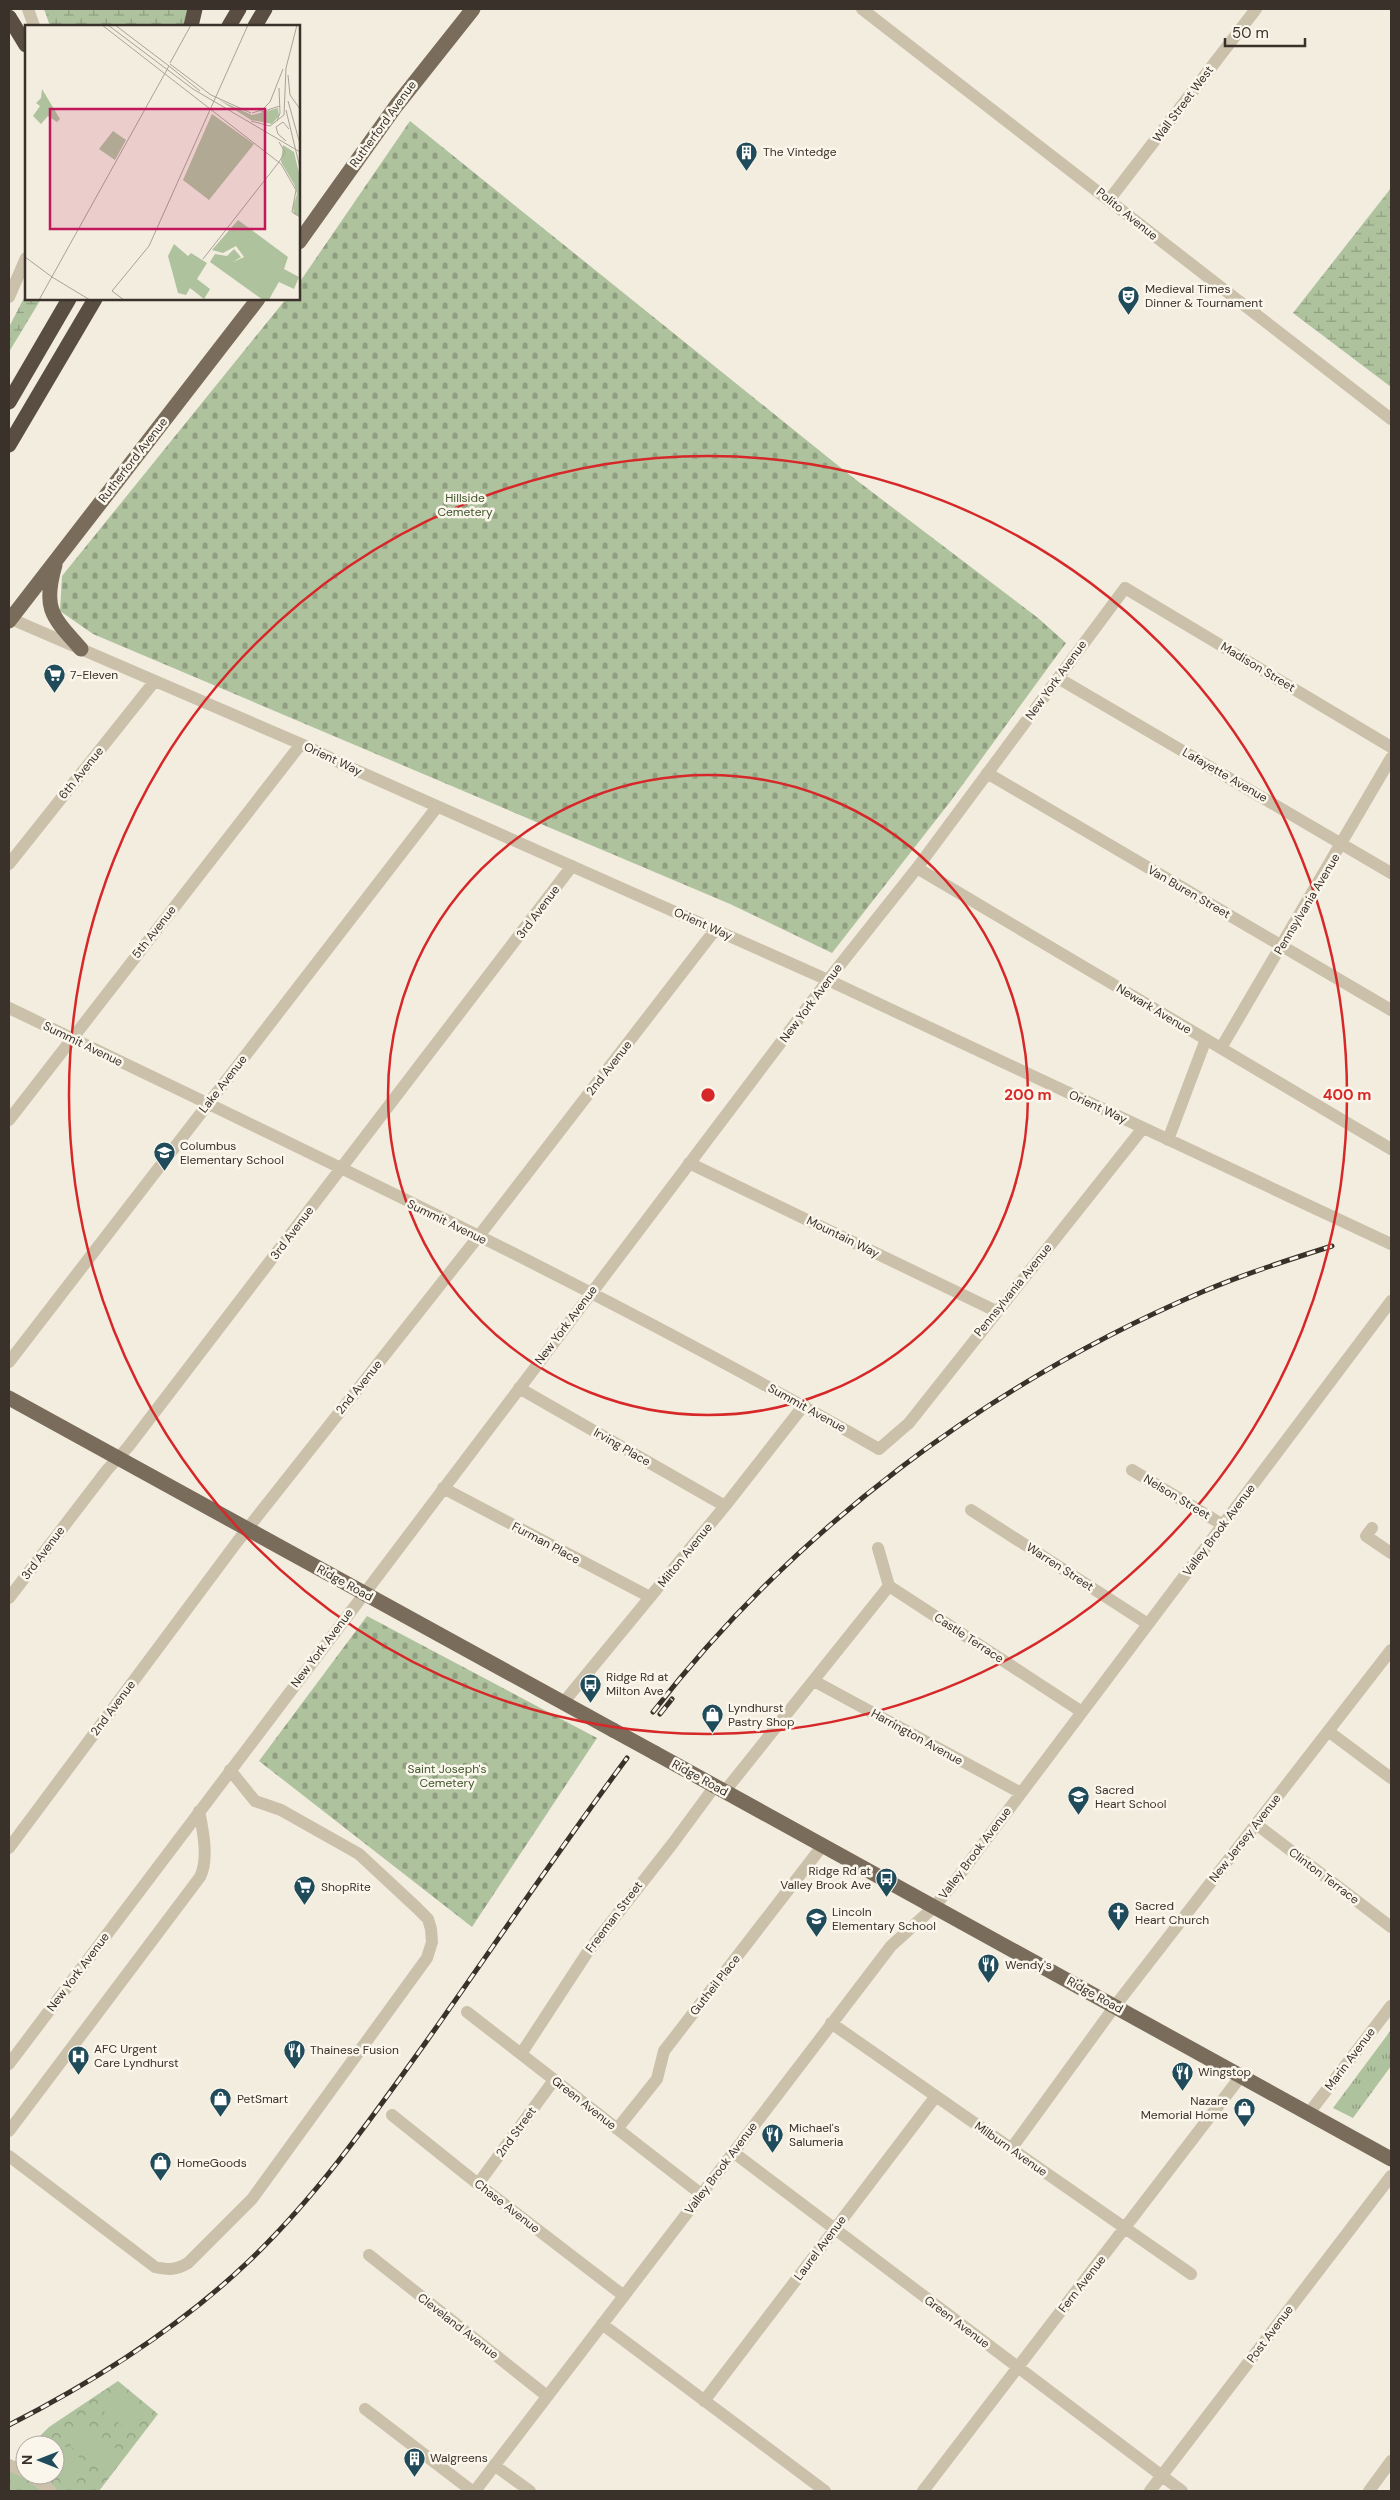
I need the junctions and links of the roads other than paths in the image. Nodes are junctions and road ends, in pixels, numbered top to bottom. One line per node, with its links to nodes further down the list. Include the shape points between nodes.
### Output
1 (28, 9): 9 (street)
2 (195, 9): 10 (highway)
3 (239, 9): 11 (highway)
4 (265, 9): 12 (highway)
5 (473, 9): 15 (main road, Rutherford Avenue, via 396,106)
6 (862, 9): 14 (street, Polito Avenue)
7 (1256, 9): 14 (street, Wall Street West)
8 (9, 17): 13 (highway)
9 (34, 25)
10 (191, 25)
11 (230, 25)
12 (256, 25)
13 (25, 43)
14 (1109, 200): 22 (street, Polito Avenue)
15 (300, 241)
16 (25, 260): 17 (street)
17 (9, 297)
18 (68, 300): 21 (highway)
19 (94, 300): 23 (highway)
20 (257, 300): 24 (main road, Rutherford Avenue)
21 (9, 402)
22 (1391, 419)
23 (9, 445)
24 (57, 558): 26 (main road, Rutherford Avenue); 27 (main road, via 50,584 50,610)
25 (1125, 588): 28 (street, New York Avenue); 31 (street, Madison Street)
26 (9, 619): 27 (street, Orient Way)
27 (81, 649): 29 (street, Orient Way)
28 (1058, 678): 33 (street, New York Avenue); 35 (street, Lafayette Avenue)
29 (154, 682): 30 (street, Orient Way); 36 (street, 6th Avenue)
30 (301, 744): 34 (street, Orient Way); 45 (street, 5th Avenue)
31 (1391, 746)
32 (1391, 758): 35 (street, Pennsylvania Avenue)
33 (987, 773): 38 (street, New York Avenue); 41 (street, Van Buren Street)
34 (438, 807): 37 (street, Orient Way); 48 (street, Lake Avenue)
35 (1342, 844): 39 (street, Lafayette Avenue); 41 (street, Pennsylvania Avenue)
36 (9, 864)
37 (572, 866): 40 (street, Orient Way); 54 (street, 3rd Avenue)
38 (917, 868): 42 (street, New York Avenue); 46 (street, Newark Avenue)
39 (1391, 872)
40 (715, 930): 42 (street, Orient Way); 55 (street, 2nd Avenue)
41 (1281, 946): 44 (street, Van Buren Street); 47 (street, Pennsylvania Avenue)
42 (828, 980): 50 (street, Orient Way); 53 (street, New York Avenue)
43 (9, 1008): 45 (street, Summit Avenue)
44 (1391, 1010)
45 (71, 1039): 48 (street, Summit Avenue); 49 (street, 5th Avenue)
46 (1206, 1039): 47 (street, Newark Avenue); 51 (street)
47 (1221, 1048): 52 (street, Newark Avenue)
48 (208, 1103): 54 (street, Summit Avenue); 60 (street, Lake Avenue)
49 (9, 1120)
50 (1144, 1128): 51 (street, Orient Way); 59 (street, Pennsylvania Avenue)
51 (1168, 1140): 56 (street, Orient Way)
52 (1391, 1149)
53 (689, 1163): 57 (street, New York Avenue); 59 (street, Mountain Way)
54 (341, 1169): 55 (street, Summit Avenue); 65 (street, 3rd Avenue)
55 (478, 1237): 57 (street, Summit Avenue); 72 (street, 2nd Avenue)
56 (1391, 1244)
57 (591, 1293): 61 (street, New York Avenue); 63 (street, Summit Avenue)
58 (1391, 1301): 70 (street, Valley Brook Avenue)
59 (996, 1311): 64 (street, Pennsylvania Avenue, via 909,1423)
60 (9, 1362)
61 (519, 1388): 67 (street, New York Avenue); 68 (street, Irving Place)
62 (9, 1398): 65 (main road, Ridge Road)
63 (804, 1405): 64 (street, Summit Avenue); 68 (street, Milton Avenue)
64 (880, 1449)
65 (118, 1458): 72 (main road, Ridge Road); 77 (street, 3rd Avenue)
66 (1132, 1470): 70 (street, Nelson Street)
67 (443, 1488): 76 (street, New York Avenue); 78 (street, Furman Place)
68 (725, 1506): 78 (street, Milton Avenue)
69 (971, 1510): 79 (street, Warren Street)
70 (1223, 1525): 79 (street, Valley Brook Avenue)
71 (1372, 1528): 74 (street, via 1366,1536)
72 (248, 1529): 76 (main road, Ridge Road); 92 (street, 2nd Avenue)
73 (878, 1548): 75 (street)
74 (1391, 1553)
75 (889, 1586): 81 (street, Freeman Street); 83 (street, Castle Terrace)
76 (364, 1594): 82 (main road, Ridge Road); 85 (street, New York Avenue)
77 (9, 1598)
78 (650, 1598): 82 (street, Milton Avenue)
79 (1148, 1624): 83 (street, Valley Brook Avenue)
80 (1391, 1650): 84 (street, New Jersey Avenue)
81 (814, 1681): 87 (street, Freeman Street); 88 (street, Harrington Avenue)
82 (563, 1703): 87 (main road, Ridge Road, bridge)
83 (1082, 1712): 88 (street, Valley Brook Avenue)
84 (1328, 1731): 86 (street); 90 (street, New Jersey Avenue)
85 (230, 1770): 89 (street, New York Avenue); 110 (street, via 255,1801 297,1818 359,1854 417,1908 428,1919 431,1929 432,1942 427,1958 252,2199 188,2263 177,2269 156,2267)
86 (1391, 1778)
87 (720, 1788): 91 (main road, Ridge Road); 99 (street, Freeman Street, via 587,1953)
88 (1021, 1793): 93 (street, Valley Brook Avenue)
89 (199, 1811): 100 (street, New York Avenue); 107 (street, via 204,1871)
90 (1256, 1824): 94 (street, Clinton Terrace); 95 (street, New Jersey Avenue)
91 (823, 1845): 93 (main road, Ridge Road); 106 (street, Gutheil Place, via 664,2051 657,2078)
92 (9, 1848)
93 (934, 1907): 95 (main road, Ridge Road); 98 (street, Valley Brook Avenue, via 891,1946)
94 (1391, 1927)
95 (1115, 2006): 101 (main road, Ridge Road); 108 (street, New Jersey Avenue)
96 (1391, 2006): 104 (street, Marin Avenue)
97 (467, 2012): 99 (street, Green Avenue)
98 (831, 2023): 103 (street, Milburn Avenue); 109 (street, Valley Brook Avenue)
99 (521, 2054): 102 (street, Green Avenue)
100 (9, 2064)
101 (1242, 2076): 104 (main road, Ridge Road); 115 (street, Fern Avenue)
102 (554, 2080): 106 (street, Green Avenue); 113 (street, 2nd Street)
103 (936, 2096): 108 (street, Milburn Avenue); 116 (street, Laurel Avenue)
104 (1309, 2113): 111 (main road, Ridge Road)
105 (392, 2115): 113 (street, Chase Avenue)
106 (617, 2129): 114 (street, Green Avenue)
107 (9, 2131)
108 (1011, 2149): 115 (street, Milburn Avenue)
109 (733, 2152): 114 (street, Valley Brook Avenue); 116 (street, Green Avenue)
110 (9, 2156)
111 (1391, 2158)
112 (1391, 2176): 127 (street, Post Avenue)
113 (478, 2184): 119 (street, Chase Avenue)
114 (701, 2194): 119 (street, Valley Brook Avenue)
115 (1125, 2228): 118 (street, Milburn Avenue); 121 (street, Fern Avenue)
116 (834, 2229): 121 (street, Green Avenue); 123 (street, Laurel Avenue)
117 (369, 2255): 122 (street, Cleveland Avenue)
118 (1191, 2274)
119 (624, 2296): 120 (street, Valley Brook Avenue)
120 (602, 2324): 122 (street, Valley Brook Avenue); 123 (street)
121 (1018, 2368): 127 (street, Green Avenue); 131 (street, Fern Avenue)
122 (547, 2396): 126 (street, Valley Brook Avenue)
123 (704, 2401): 130 (street)
124 (365, 2409): 128 (street)
125 (1391, 2461): 134 (street)
126 (494, 2465): 128 (street, Valley Brook Avenue); 129 (street)
127 (1161, 2476): 132 (street, Post Avenue); 133 (street, Green Avenue)
128 (474, 2491)
129 (530, 2491)
130 (825, 2491)
131 (923, 2491)
132 (1150, 2491)
133 (1182, 2491)
134 (1369, 2491)

